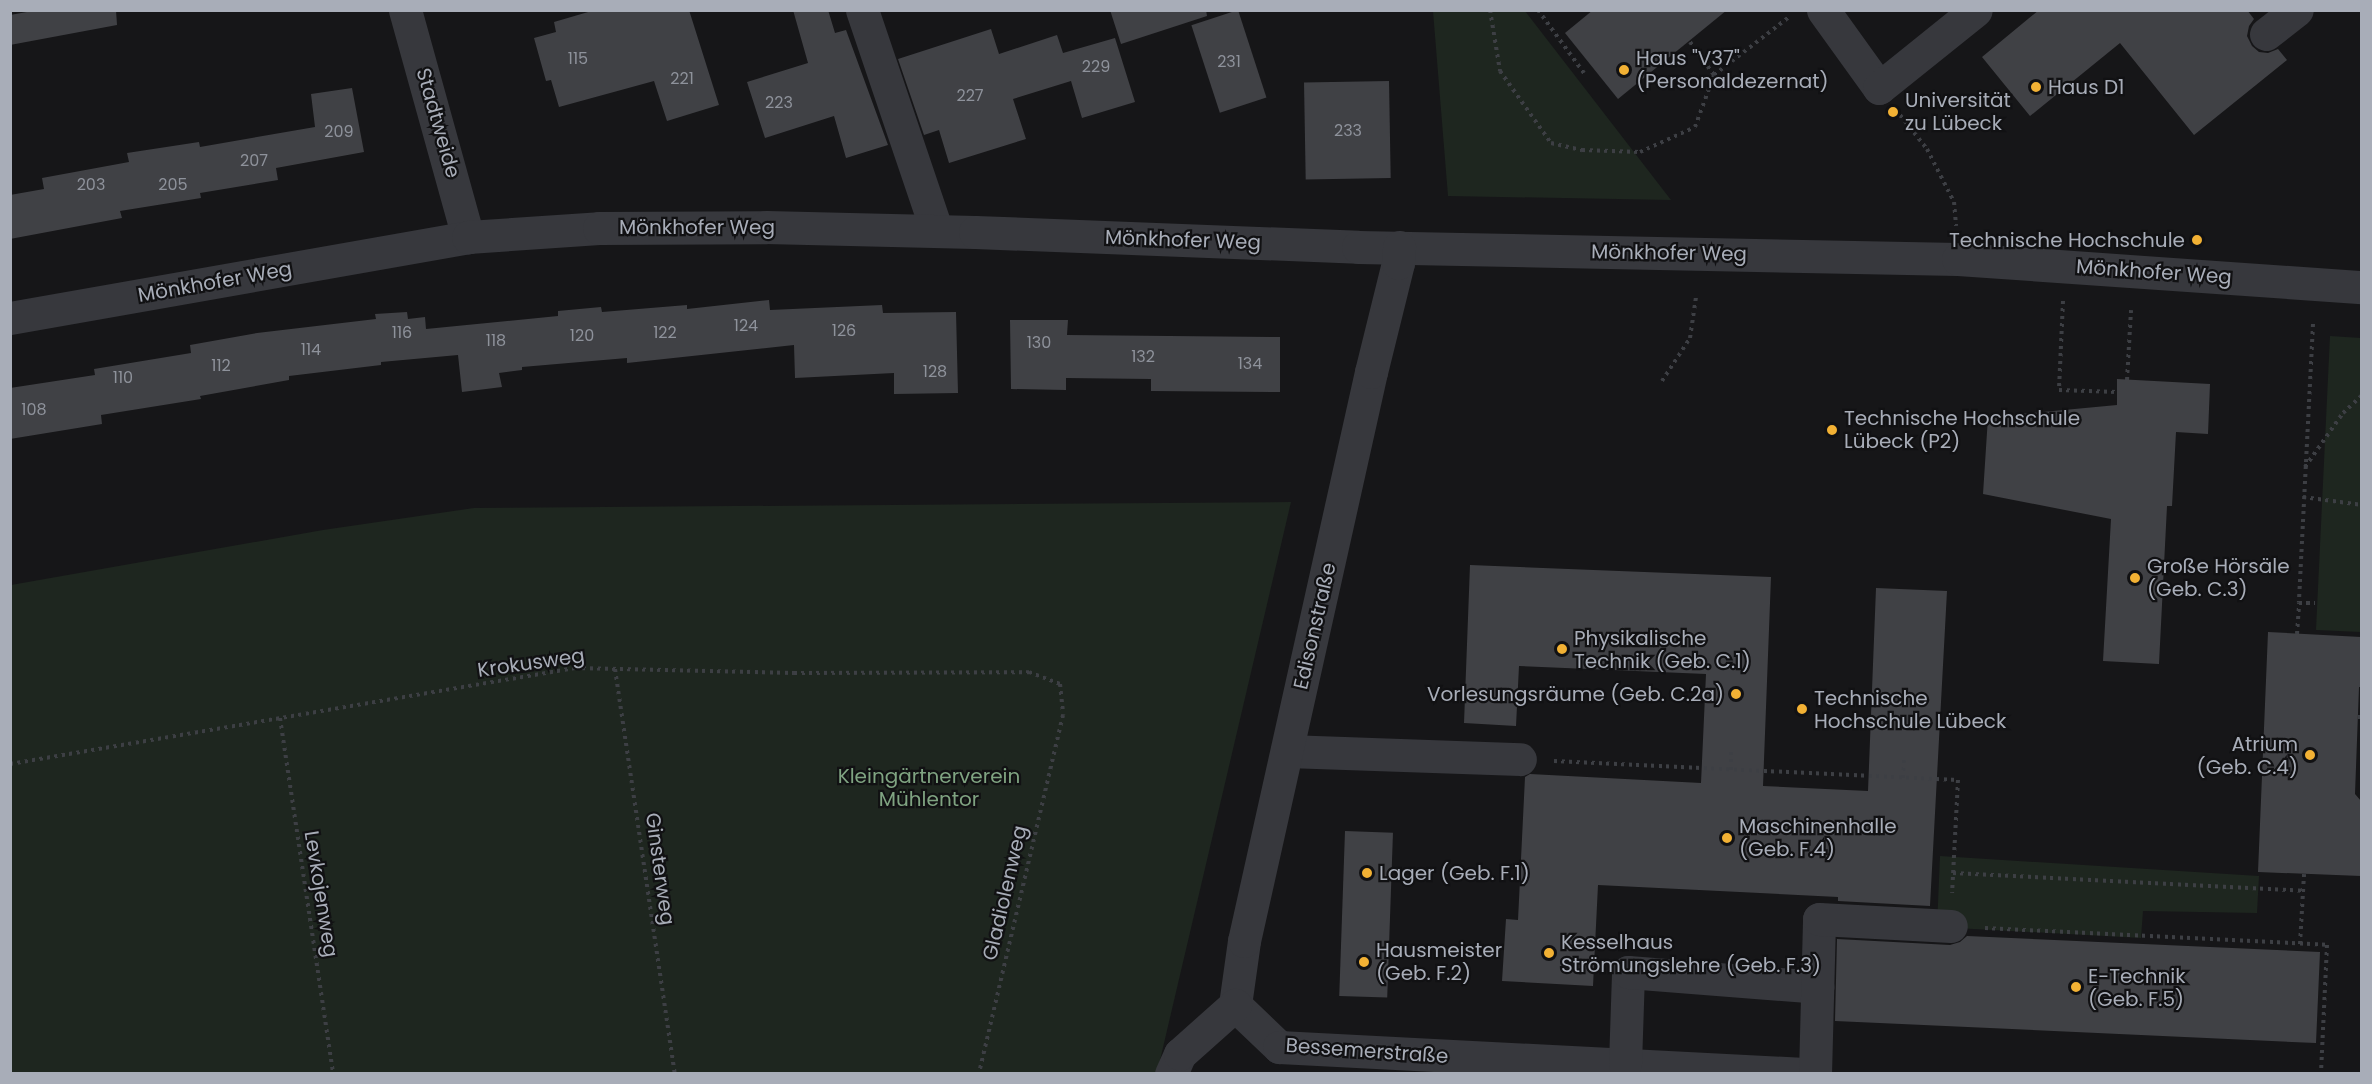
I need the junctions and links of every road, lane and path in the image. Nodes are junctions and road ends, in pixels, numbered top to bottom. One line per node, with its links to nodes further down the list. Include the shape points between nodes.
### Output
1 (405, 10): 16 (street, Stadtweide)
2 (862, 10): 14 (street)
3 (1490, 10): 12 (path, via 1500,71 1551,142 1582,150 1640,152 1695,127)
4 (1538, 10): 11 (path)
5 (1797, 10): 12 (path)
6 (1823, 10): 13 (street)
7 (1976, 10): 13 (street)
8 (2297, 10): 9 (street)
9 (2266, 34)
10 (1690, 42): 12 (path)
11 (1584, 73)
12 (1714, 75)
13 (1879, 88): 15 (path, via 1927,149 1954,202)
14 (937, 231): 16 (street, Mönkhofer Weg, via 599,228); 17 (street, Mönkhofer Weg)
15 (1956, 232)
16 (468, 237): 22 (street, Mönkhofer Weg)
17 (1399, 248): 18 (street, Mönkhofer Weg, via 1958,259); 37 (street, Edisonstraße)
18 (2361, 287)
19 (1696, 297): 25 (path, via 1690,338)
20 (2062, 306): 26 (path, via 2059,390)
21 (2130, 310): 24 (path)
22 (10, 318)
23 (2313, 324): 28 (path)
24 (2127, 380)
25 (1662, 381)
26 (2117, 392)
27 (2361, 395): 28 (path, via 2343,413)
28 (2305, 468): 29 (path)
29 (2303, 497): 30 (path); 31 (path)
30 (2361, 505)
31 (2299, 603): 32 (path); 33 (path)
32 (2315, 603)
33 (2297, 634)
34 (615, 669): 35 (path, Krokusweg, via 1029,672); 36 (path, Krokusweg, via 575,668); 53 (path, Ginsterweg)
35 (1060, 684): 54 (path, Gladiolenweg, via 1063,715)
36 (280, 718): 41 (path, Krokusweg); 52 (path, Levkojenweg)
37 (1287, 751): 39 (street); 50 (street, Edisonstraße, via 1244,941)
38 (1731, 751): 42 (path)
39 (1520, 759): 42 (path)
40 (1904, 759): 43 (path)
41 (10, 764)
42 (1731, 771): 43 (path)
43 (1903, 778): 44 (path, via 1958,780)
44 (1953, 873): 46 (path); 47 (path)
45 (2304, 874): 46 (path)
46 (2304, 891): 48 (path)
47 (1951, 926): 48 (path); 49 (street, via 1820,919)
48 (2300, 944): 58 (path, via 2327,945)
49 (1817, 987): 51 (street, via 1628,972); 57 (street)
50 (1235, 1005): 51 (street, Bessemerstraße, via 1279,1047); 55 (street, via 1180,1054)
51 (1625, 1064): 56 (street, Bessemerstraße)
52 (333, 1074)
53 (675, 1074)
54 (978, 1074)
55 (1171, 1074)
56 (1804, 1074)
57 (1815, 1074)
58 (2321, 1074)

